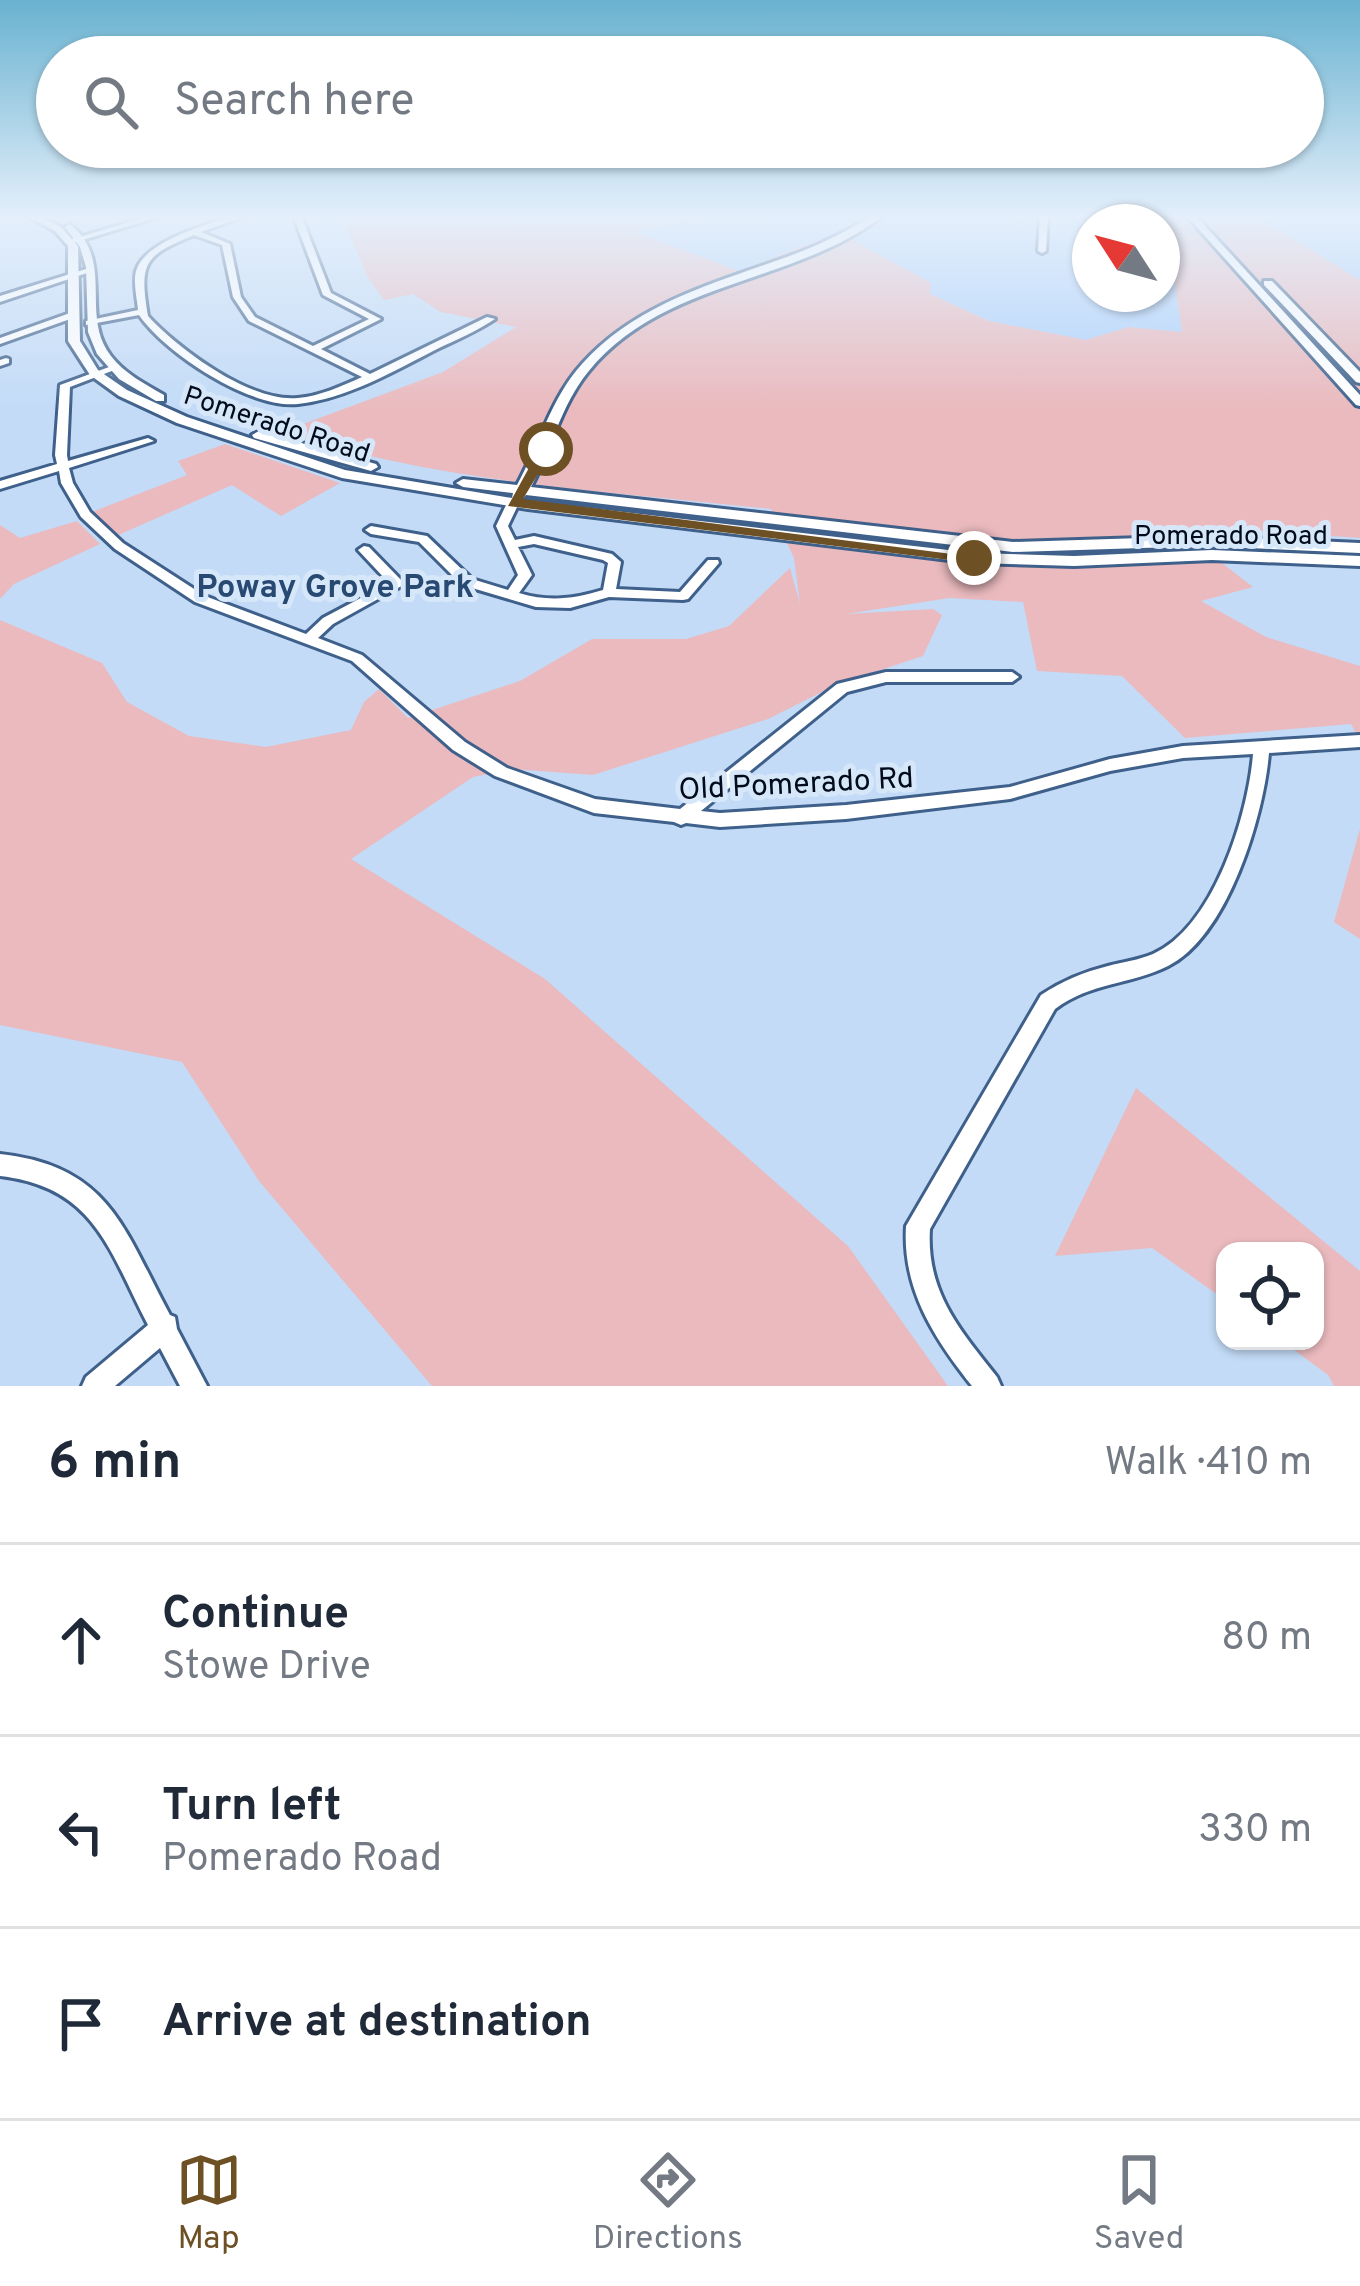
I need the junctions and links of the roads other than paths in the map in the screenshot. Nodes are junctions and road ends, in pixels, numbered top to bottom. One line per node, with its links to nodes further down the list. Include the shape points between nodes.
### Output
1 (61, 280): 10 (street)
2 (73, 280): 12 (main road)
3 (89, 280): 14 (main road)
4 (144, 280): 11 (street)
5 (233, 280): 17 (street, via 252,320)
6 (321, 280): 17 (street, via 327,295 376,319)
7 (734, 280): 25 (main road, via 666,307 605,346 576,378)
8 (1249, 280): 21 (main road)
9 (1265, 280): 20 (main road)
10 (0, 299)
11 (143, 312): 13 (street); 19 (street, via 156,334 190,360 285,401)
12 (70, 316): 14 (main road); 16 (street); 18 (main road, via 74,341)
13 (112, 317): 14 (main road)
14 (88, 319): 18 (main road)
15 (490, 319): 19 (street)
16 (0, 341)
17 (314, 350): 19 (street)
18 (102, 372): 23 (street, via 69,391); 25 (main road, Pomerado Road, via 196,414 319,454)
19 (368, 376)
20 (1360, 380)
21 (1360, 402)
22 (148, 441): 23 (street)
23 (62, 464): 24 (street); 34 (street, Old Pomerado Rd, via 94,524 168,581)
24 (0, 485)
25 (517, 497): 27 (street, via 502,526); 28 (main road, Pomerado Road, via 1013,547); 30 (main road, Pomerado Road, via 996,560)
26 (371, 530): 33 (street, via 423,538 456,575)
27 (511, 544): 32 (street, via 534,540 607,557 615,562); 33 (street, via 525,575)
28 (1360, 548)
29 (364, 550): 34 (street, via 398,584)
30 (1360, 561)
31 (713, 563): 32 (street, via 683,596)
32 (610, 593): 33 (street, via 554,605)
33 (511, 595)
34 (310, 638): 38 (street, Old Pomerado Rd, via 357,658 501,772 594,806)
35 (1012, 677): 38 (street, via 886,677 842,688)
36 (1360, 741): 37 (street, Old Pomerado Rd)
37 (1261, 747): 38 (street, Old Pomerado Rd, via 1110,765 955,801); 43 (street, via 1254,799 1216,901 1162,960 1063,989 1048,1002 918,1226 913,1256 929,1301)
38 (681, 818)
39 (0, 1165): 40 (street, via 65,1180 86,1194)
40 (166, 1326): 41 (street); 42 (street)
41 (95, 1386)
42 (194, 1386)
43 (988, 1386)

